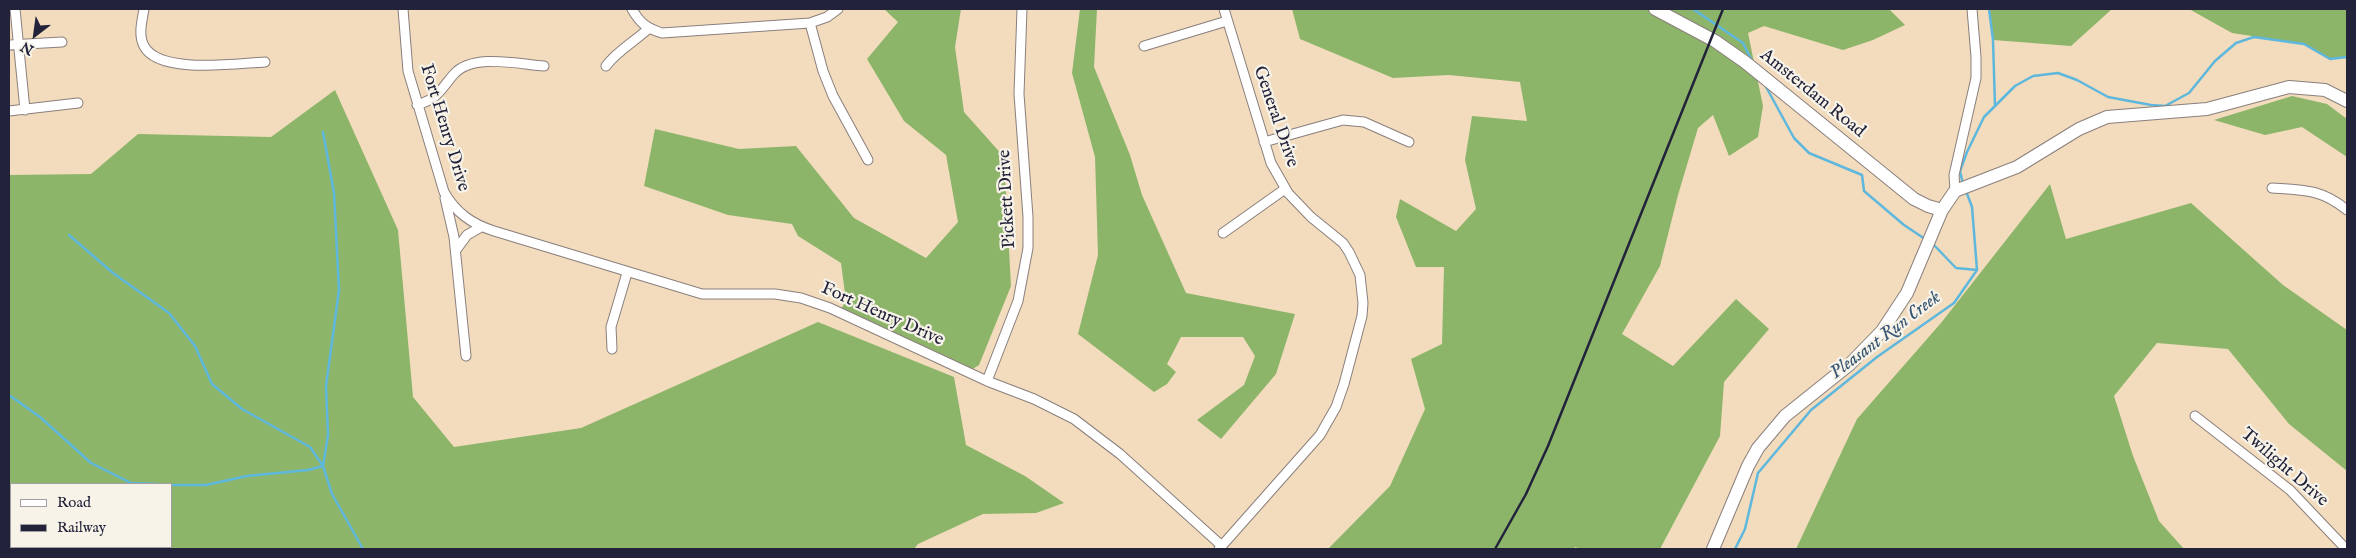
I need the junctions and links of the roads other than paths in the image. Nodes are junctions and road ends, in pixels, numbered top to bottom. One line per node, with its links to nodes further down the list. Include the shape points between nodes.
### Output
1 (15, 9): 15 (street)
2 (144, 9): 17 (street, via 141,35 144,48 154,57 185,65)
3 (404, 9): 22 (street, Fort Henry Drive, via 408,71)
4 (632, 9): 12 (street)
5 (838, 9): 11 (street, via 827,18)
6 (1022, 9): 40 (street, Pickett Drive, via 1019,94 1028,248 1018,301)
7 (1224, 9): 10 (street, General Drive)
8 (1655, 9): 32 (street, Amsterdam Road, via 1745,62 1914,199)
9 (1972, 9): 30 (street, via 1976,78 1954,175)
10 (1227, 21): 16 (street); 25 (street, General Drive)
11 (810, 24): 12 (street, via 662,33); 27 (street, via 833,96)
12 (648, 29): 19 (street)
13 (62, 42): 15 (street)
14 (9, 45): 15 (street)
15 (19, 45): 23 (street)
16 (1144, 46)
17 (265, 62)
18 (544, 66): 22 (street, via 483,61 468,64 454,74 436,97)
19 (606, 66)
20 (2347, 101): 30 (street, via 2325,90 2300,86 2207,109 2107,117 2079,129 2017,166)
21 (78, 103): 23 (street)
22 (417, 105): 31 (street, Fort Henry Drive)
23 (25, 110): 24 (street)
24 (9, 112)
25 (1264, 142): 26 (street, via 1343,120 1364,122); 29 (street, General Drive)
26 (1409, 142)
27 (868, 160)
28 (2272, 188): 33 (street, via 2319,192)
29 (1285, 189): 35 (street); 42 (street, General Drive, via 1349,252 1360,275 1362,316 1336,407 1320,435)
30 (1957, 189): 32 (street)
31 (444, 192): 34 (street, Fort Henry Drive, via 462,215); 36 (street)
32 (1942, 210): 43 (street, via 1908,293 1882,331 1850,364 1785,416 1758,448)
33 (2347, 210)
34 (481, 227): 36 (street, via 466,235); 37 (street, Fort Henry Drive)
35 (1223, 233)
36 (456, 250): 39 (street)
37 (628, 273): 38 (street, via 611,327); 40 (street, Fort Henry Drive, via 702,294 775,294 815,302)
38 (612, 348)
39 (466, 356)
40 (987, 381): 42 (street, Fort Henry Drive, via 1055,408 1095,433)
41 (2195, 416): 44 (street, Twilight Drive, via 2294,494)
42 (1220, 548)
43 (1713, 549)
44 (2346, 549)

